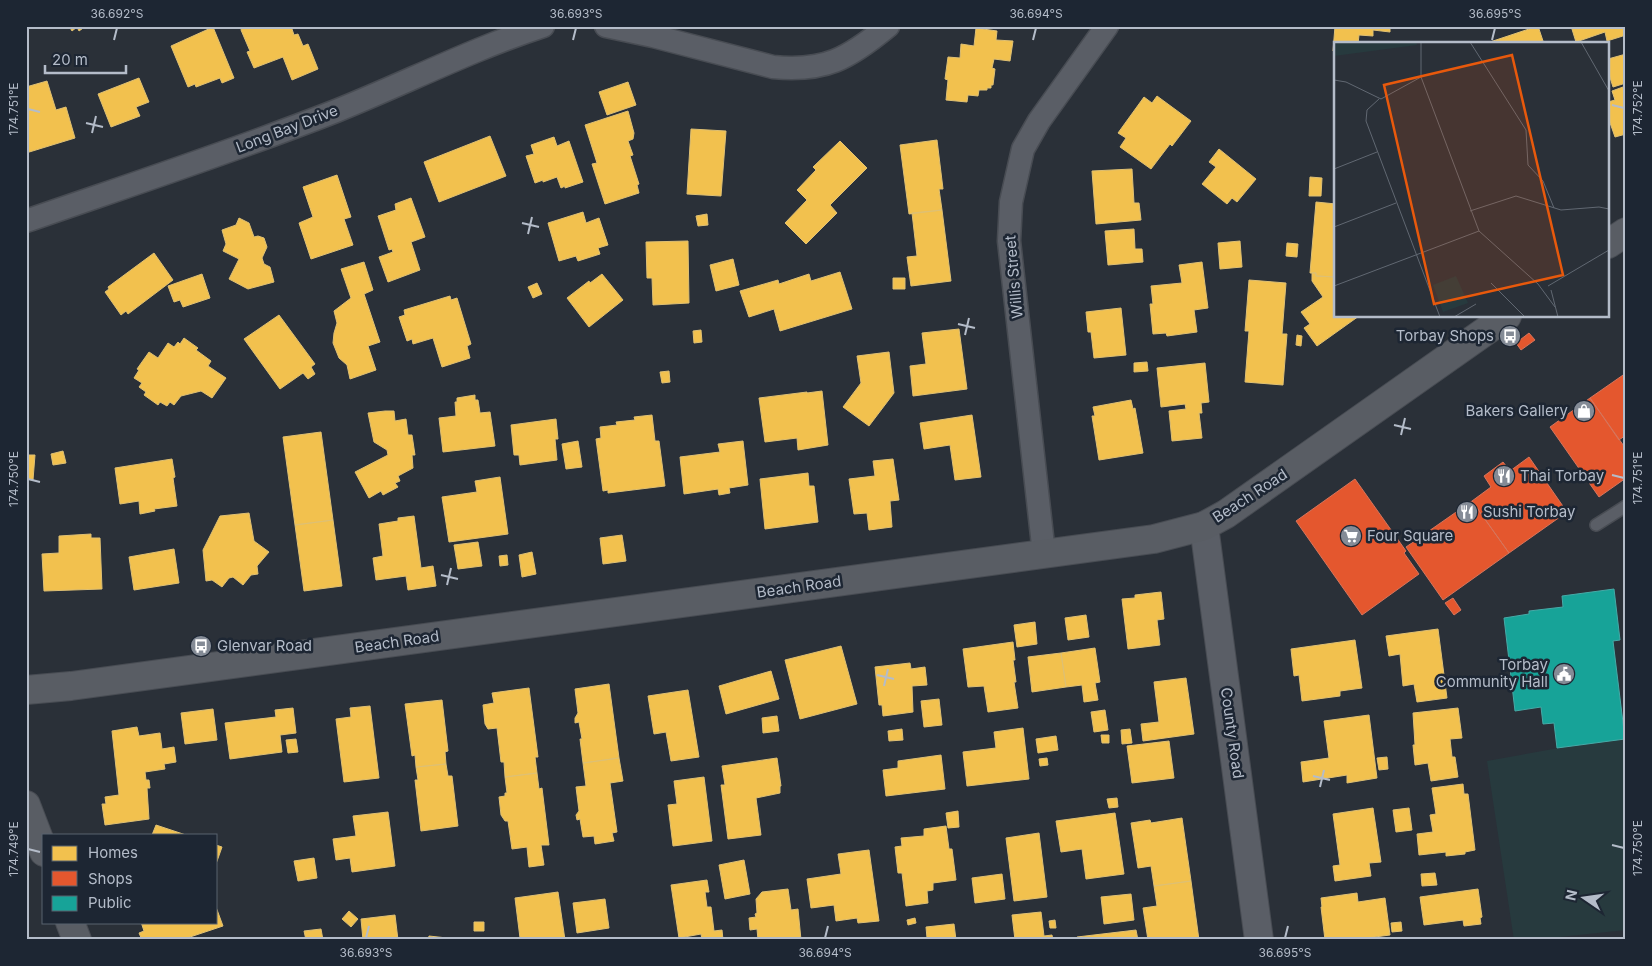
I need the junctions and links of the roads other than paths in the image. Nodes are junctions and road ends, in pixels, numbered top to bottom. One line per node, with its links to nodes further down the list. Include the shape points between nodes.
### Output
1 (543, 26): 5 (street, Long Bay Drive, via 505,38 257,142)
2 (606, 26): 3 (street, via 773,67 793,69 812,68 849,55)
3 (888, 26)
4 (1106, 26): 12 (street, Willis Street, via 1023,148 1011,202 1009,241)
5 (26, 221)
6 (1626, 232): 7 (main road)
7 (1610, 243)
8 (1504, 318): 11 (main road, Beach Road, via 1249,499)
9 (1626, 506): 10 (lane)
10 (1596, 525)
11 (1204, 526): 12 (main road, Beach Road, via 1154,540); 18 (street, County Road)
12 (1044, 554): 13 (main road, Beach Road)
13 (26, 690)
14 (26, 804): 15 (main road)
15 (42, 847)
16 (71, 924): 17 (main road)
17 (77, 940)
18 (1259, 940)

